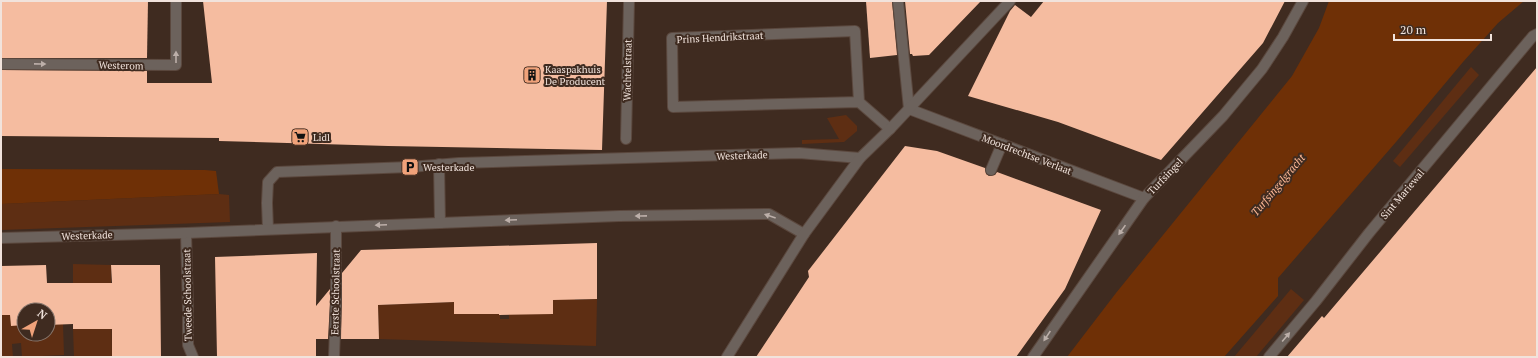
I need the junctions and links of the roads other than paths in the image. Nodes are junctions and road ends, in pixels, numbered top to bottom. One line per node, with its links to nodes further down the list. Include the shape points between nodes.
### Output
1 (176, 1): 7 (street, Westerom, one-way to 1, via 176,66)
2 (629, 1): 11 (street, Wachtelstraat)
3 (898, 1): 9 (street)
4 (1010, 1): 9 (street)
5 (1303, 1): 16 (street, Turfsingel, via 1262,68 1223,116)
6 (1537, 34): 27 (street, Sint Mariewal, one-way to 6, via 1369,232)
7 (1, 64)
8 (859, 102): 8 (street, Prins Hendrikstraat, via 855,31 672,38 673,107); 10 (street)
9 (909, 109): 10 (street); 12 (street, Moordrechtse Verlaat)
10 (890, 130): 13 (street)
11 (626, 139)
12 (1002, 144): 15 (street); 16 (street, Moordrechtse Verlaat)
13 (860, 158): 14 (street, Westerkade, via 799,153); 21 (street)
14 (438, 164): 17 (street); 19 (street, Westerkade, via 277,172 268,182)
15 (992, 170)
16 (1144, 198): 26 (street, Turfsingel, one-way to 26)
17 (440, 223): 18 (street, Westerkade, one-way to 18); 21 (street, Westerkade, one-way to 17, via 769,214 619,216)
18 (336, 226): 19 (street, Westerkade); 24 (street, Eerste Schoolstraat)
19 (268, 230): 20 (street, Westerkade)
20 (186, 233): 22 (street, Westerkade); 23 (street, Tweede Schoolstraat, via 188,345)
21 (804, 234): 25 (street)
22 (1, 238)
23 (193, 357)
24 (334, 357)
25 (727, 357)
26 (1033, 357)
27 (1269, 357)

